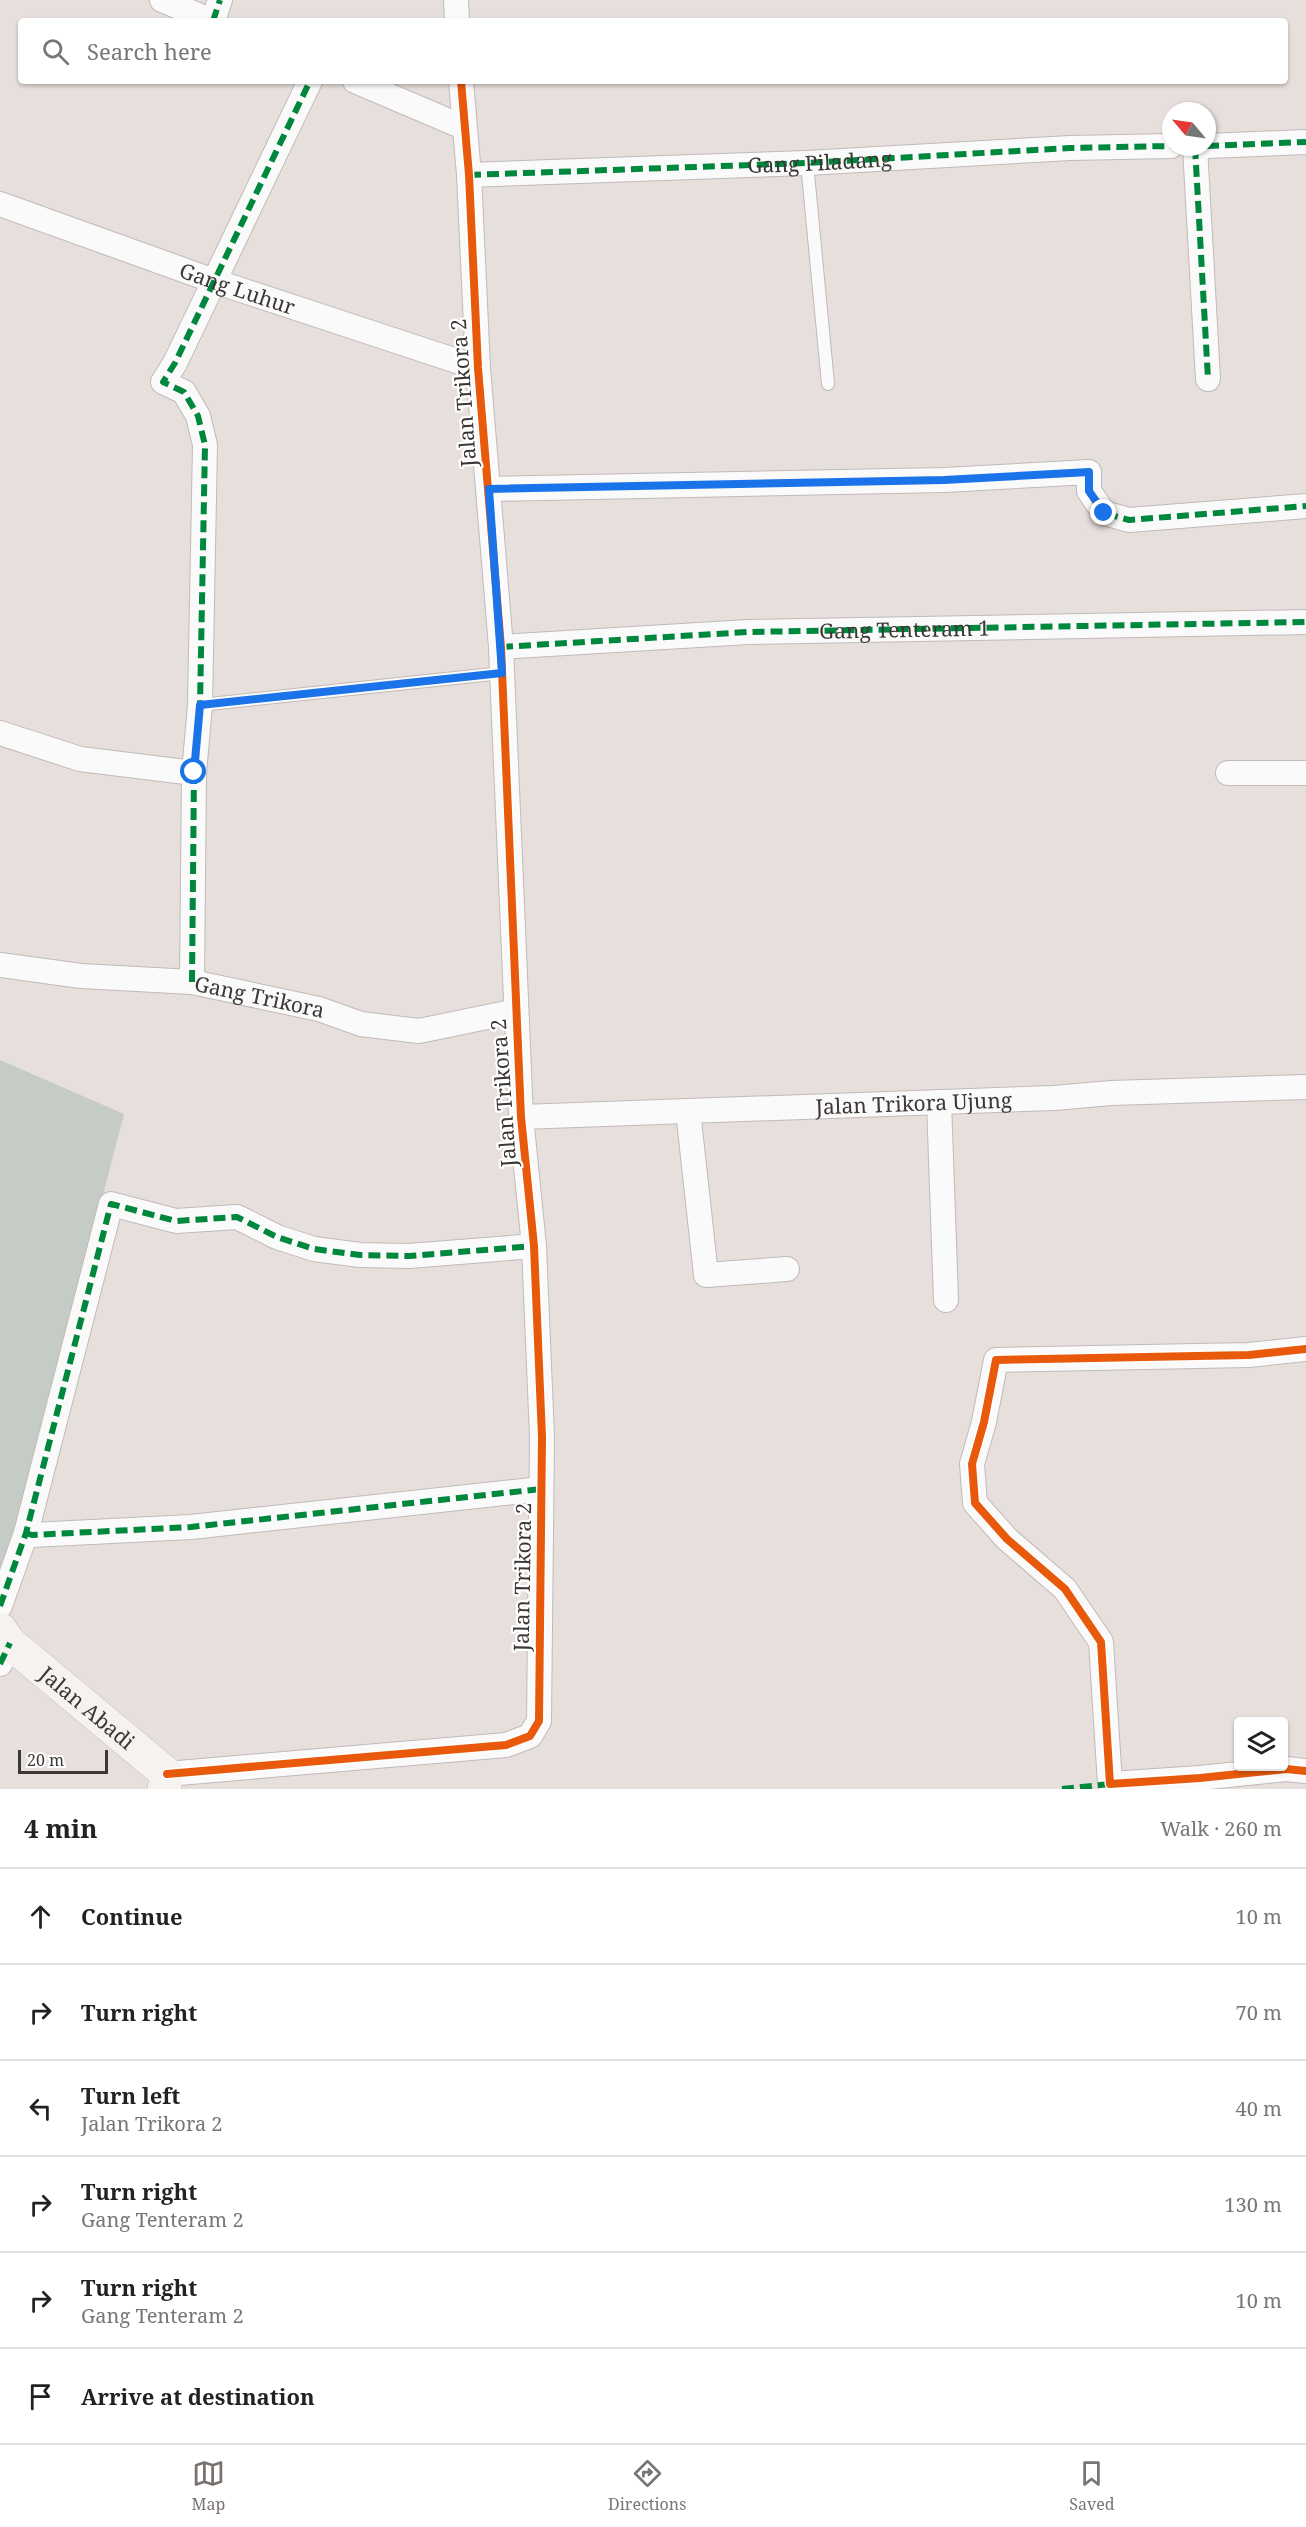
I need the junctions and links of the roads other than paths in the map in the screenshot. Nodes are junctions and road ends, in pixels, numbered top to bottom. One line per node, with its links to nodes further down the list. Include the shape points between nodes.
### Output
1 (162, 0): 4 (street)
2 (220, 0): 5 (street)
3 (456, 0): 6 (street)
4 (205, 18)
5 (213, 18)
6 (457, 18)
7 (309, 84): 18 (street)
8 (362, 84): 10 (street)
9 (460, 84): 10 (street, Jalan Trikora 2)
10 (463, 127): 16 (street, Jalan Trikora 2)
11 (1306, 141): 13 (street)
12 (1162, 146): 15 (street, Gang Piladang)
13 (1216, 146)
14 (1196, 156): 20 (street)
15 (807, 164): 16 (street, Gang Piladang); 21 (lane)
16 (469, 175): 19 (street, Jalan Trikora 2)
17 (0, 204): 18 (street, Gang Luhur)
18 (214, 281): 19 (street, Gang Luhur); 27 (street, via 163,382 184,392 198,416 205,445)
19 (478, 368): 22 (street, Jalan Trikora 2)
20 (1208, 379)
21 (828, 384)
22 (489, 489): 23 (street, via 944,480 1089,472 1089,491 1104,513 1129,520); 25 (street, Jalan Trikora 2)
23 (1306, 506)
24 (1306, 622): 25 (street, Gang Tenteram 1, via 748,632)
25 (501, 647): 26 (street, Jalan Trikora 2)
26 (502, 673): 27 (lane); 34 (street, Jalan Trikora 2)
27 (200, 705): 29 (street)
28 (0, 733): 29 (street, via 80,759)
29 (194, 772): 33 (street)
30 (1228, 773): 31 (street)
31 (1306, 773)
32 (0, 965): 33 (street, Gang Trikora, via 81,976)
33 (192, 982): 34 (street, Gang Trikora, via 319,1010 361,1024 419,1031)
34 (516, 1011): 38 (street, Jalan Trikora 2)
35 (1306, 1088): 36 (street, Jalan Trikora Ujung)
36 (939, 1102): 37 (street, Jalan Trikora Ujung); 41 (street)
37 (688, 1111): 38 (street, Jalan Trikora Ujung); 40 (street, via 706,1275)
38 (521, 1117): 39 (street, Jalan Trikora 2)
39 (534, 1246): 43 (street, Jalan Trikora 2); 44 (street, via 409,1256 360,1255 314,1250 237,1217 176,1221 111,1204)
40 (787, 1269)
41 (946, 1300)
42 (1306, 1349): 47 (street, via 1249,1355 996,1360 972,1464 975,1503 1008,1539 1065,1589 1101,1642 1110,1784 1286,1768)
43 (542, 1489): 44 (street, via 202,1526); 48 (street, Jalan Trikora 2, via 539,1721 530,1736 506,1745)
44 (26, 1533): 45 (street)
45 (0, 1606)
46 (3, 1646): 48 (street, Jalan Abadi)
47 (1306, 1771)
48 (165, 1782)

